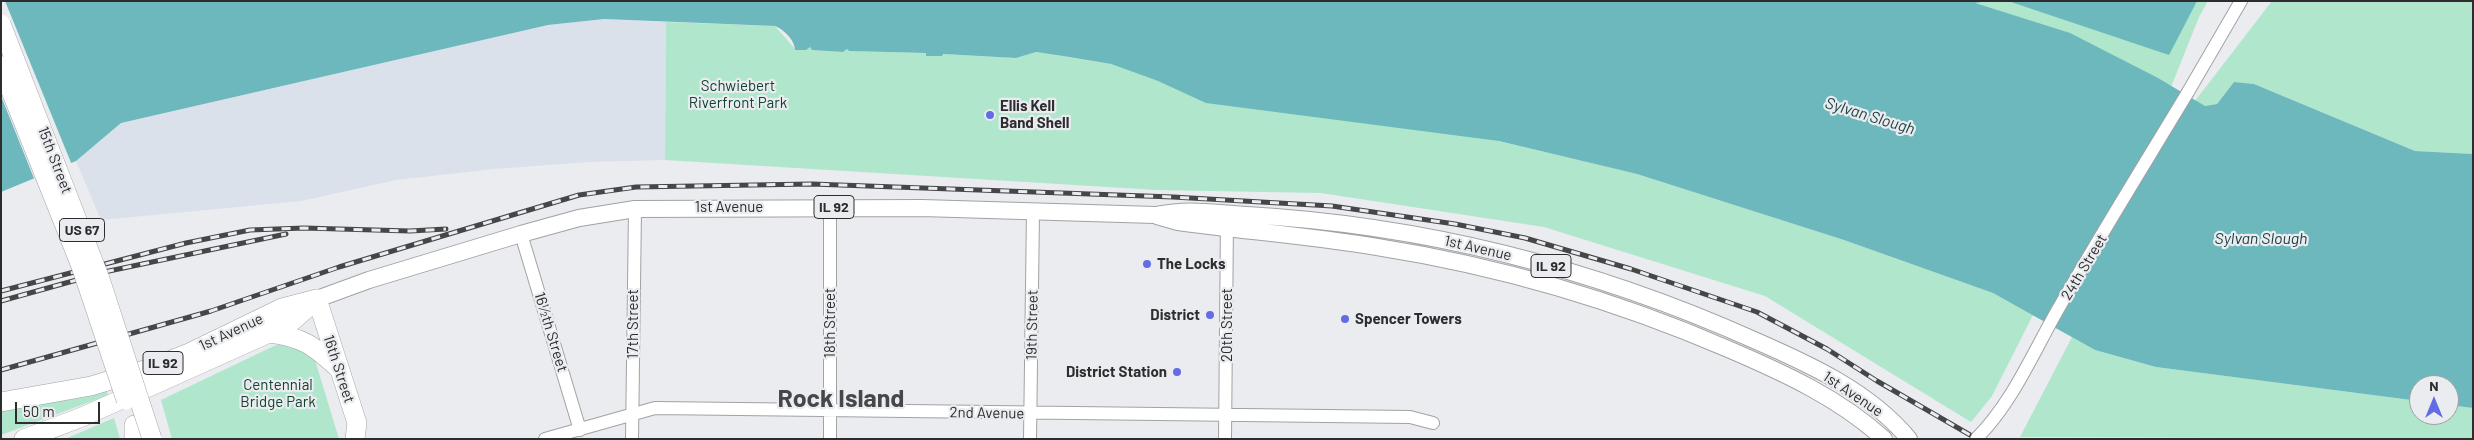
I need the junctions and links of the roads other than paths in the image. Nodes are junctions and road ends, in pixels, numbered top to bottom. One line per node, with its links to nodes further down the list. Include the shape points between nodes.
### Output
1 (2241, 1): 33 (street, 24th Street, bridge, via 2025,370 1989,426)
2 (1, 24): 25 (highway, 15th Street / US 67, bridge, via 100,278)
3 (1, 66): 22 (highway, 15th Street / US 67, bridge, via 81,266)
4 (830, 207): 5 (main road, 1st Avenue / IL 92); 6 (main road, 1st Avenue / IL 92); 15 (street, 18th Street)
5 (635, 209): 10 (main road, 1st Avenue / IL 92, via 579,218); 16 (street, 17th Street)
6 (1033, 211): 8 (main road, 1st Avenue / IL 92); 17 (street, 19th Street)
7 (1227, 212): 8 (main road, 1st Avenue / IL 92, via 1184,210); 9 (street, 20th Street); 32 (main road, 1st Avenue / IL 92, via 1355,225 1438,239 1599,280 1715,322 1826,374 1859,394)
8 (1155, 215): 9 (main road, 1st Avenue / IL 92)
9 (1227, 229): 18 (street, 20th Street); 31 (main road, 1st Avenue / IL 92, via 1398,250 1502,272 1579,293 1658,320 1790,377 1850,411)
10 (521, 234): 11 (main road, 1st Avenue / IL 92, via 370,280); 20 (street, 16½th Street)
11 (317, 300): 12 (highway, 1st Avenue / IL 92, via 290,323); 13 (highway, 16th Street); 14 (highway, 1st Avenue / IL 92, via 282,308 151,368 91,386)
12 (269, 333): 13 (highway, via 307,341); 23 (highway, 1st Avenue / IL 92)
13 (338, 368): 21 (highway, 16th Street)
14 (1, 402)
15 (830, 410): 16 (street, 2nd Avenue, via 655,408); 17 (street, 2nd Avenue); 28 (street, 18th Street)
16 (632, 414): 20 (street, 2nd Avenue); 27 (street, 17th Street)
17 (1030, 414): 18 (street, 2nd Avenue); 29 (street, 19th Street)
18 (1225, 416): 19 (street, 2nd Avenue, via 1410,417); 30 (street, 20th Street)
19 (1433, 422)
20 (580, 430): 26 (street, 2nd Avenue)
21 (358, 433)
22 (136, 434)
23 (38, 435): 24 (highway, 1st Avenue / IL 92)
24 (24, 439)
25 (152, 439)
26 (546, 439)
27 (632, 439)
28 (830, 439)
29 (1030, 439)
30 (1225, 439)
31 (1884, 439)
32 (1909, 439)
33 (1976, 439)

